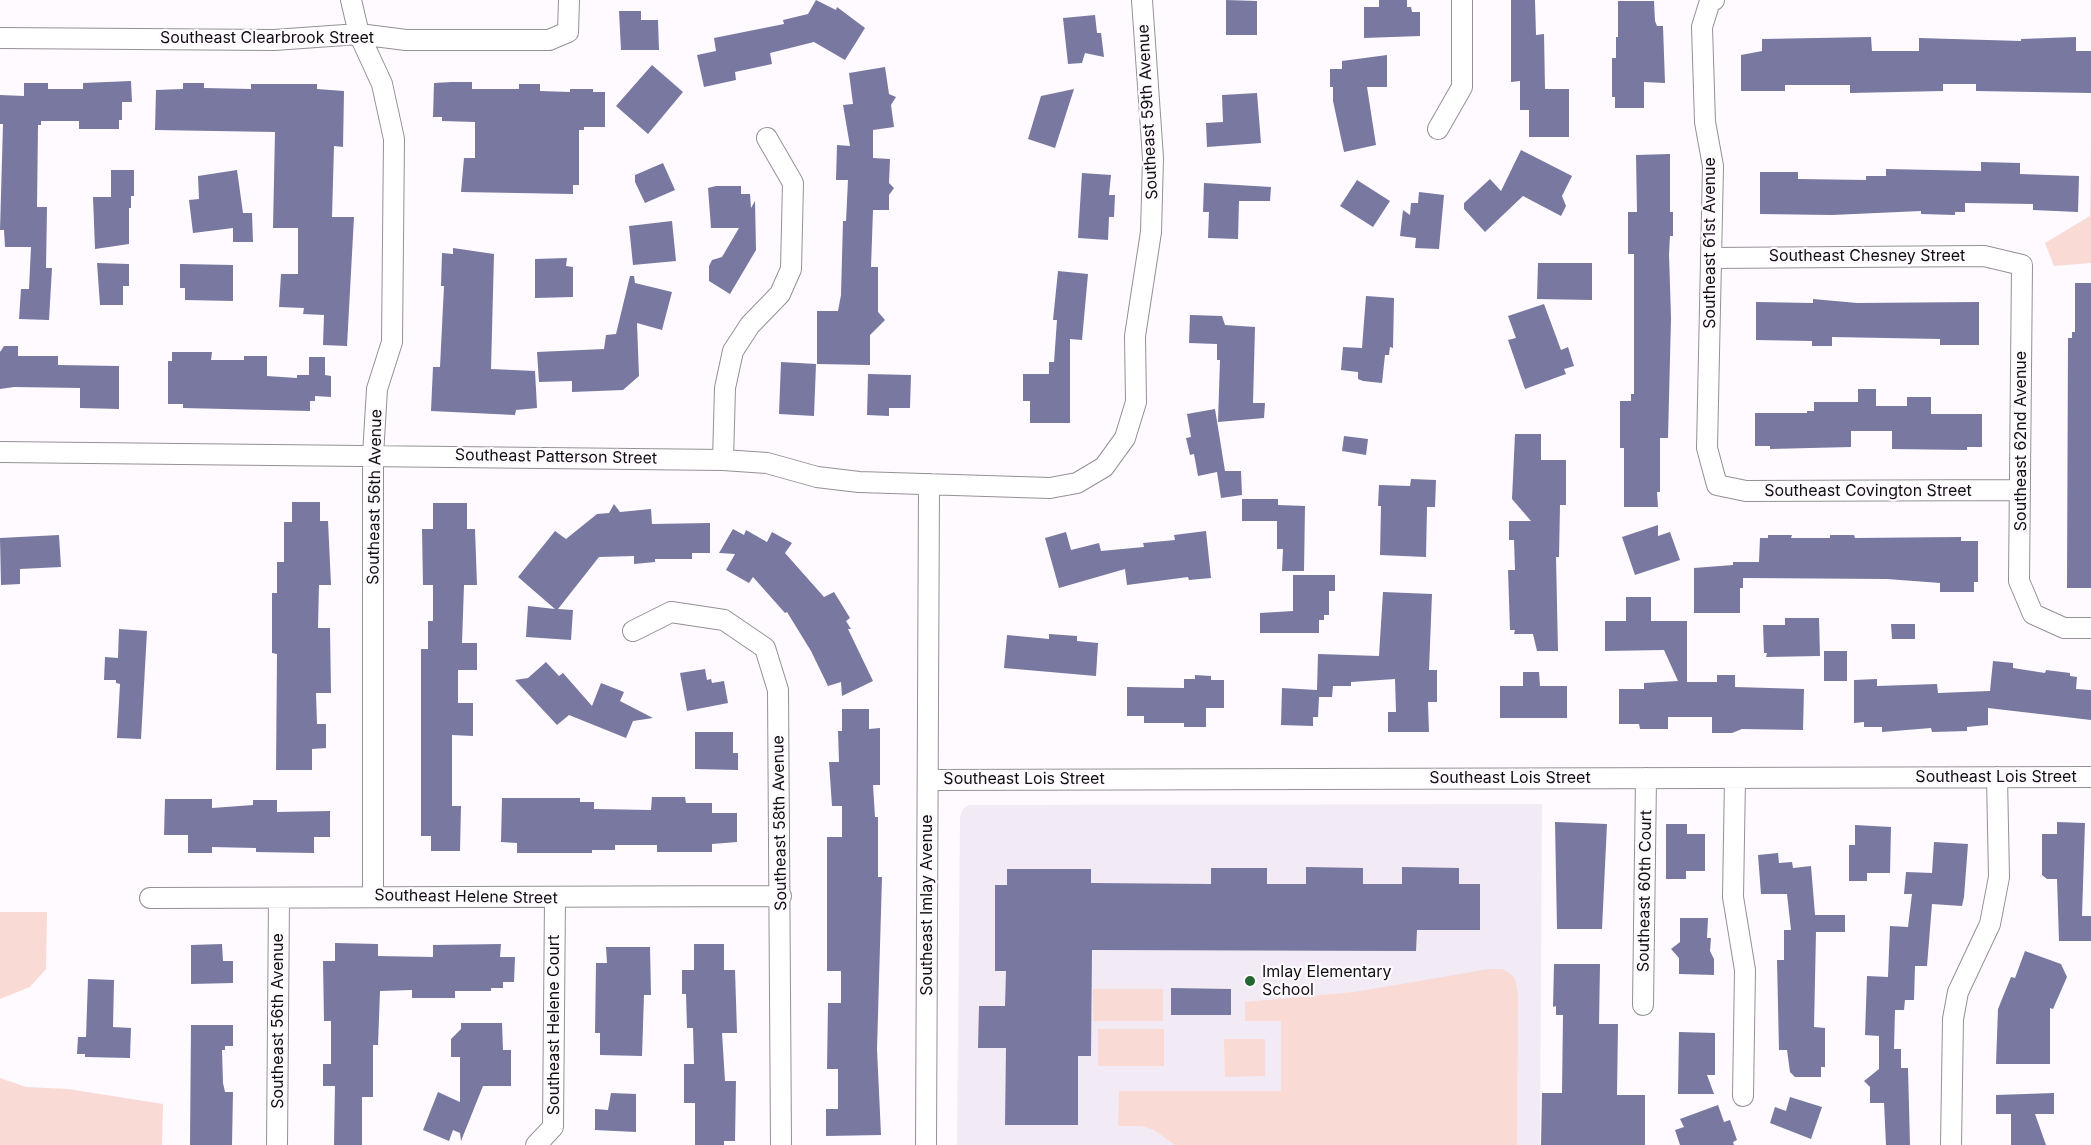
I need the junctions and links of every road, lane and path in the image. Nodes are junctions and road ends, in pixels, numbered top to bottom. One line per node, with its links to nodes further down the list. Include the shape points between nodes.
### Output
1 (351, 0): 6 (street, Southeast 56th Avenue)
2 (569, 0): 6 (street, Southeast Clearbrook Street, via 568,32 549,40 406,40)
3 (1142, 0): 15 (street, Southeast 59th Avenue, via 1153,158 1151,232 1135,336 1136,402 1125,438)
4 (1462, 0): 8 (street, via 1462,87)
5 (1712, 1): 10 (street, Southeast 61st Avenue, via 1702,27 1705,122 1713,166)
6 (359, 34): 7 (street, Southeast Clearbrook Street, via 274,40); 13 (street, Southeast 56th Avenue, via 382,84 394,139 392,342 378,389)
7 (0, 38)
8 (1438, 129)
9 (767, 138): 14 (street, via 793,183 791,269 780,294 750,325 733,351 725,388)
10 (1712, 258): 11 (street, Southeast Chesney Street, via 1984,256); 17 (street, Southeast 61st Avenue, via 1707,448)
11 (2022, 265): 18 (street, Southeast 62nd Avenue)
12 (0, 452): 13 (street, Southeast Patterson Street)
13 (372, 454): 14 (street, Southeast Patterson Street); 26 (street, Southeast 56th Avenue)
14 (723, 460): 16 (street, Southeast Patterson Street, via 767,463 817,477 859,482)
15 (1104, 467): 16 (street, Southeast Patterson Street, via 1077,483 1050,488)
16 (928, 484): 25 (street, Southeast Imlay Avenue)
17 (1717, 485): 18 (street, Southeast Covington Street, via 1746,491)
18 (2020, 490): 19 (street, Southeast 62nd Avenue, via 2019,581 2033,614 2064,628)
19 (2091, 628)
20 (633, 631): 27 (street, Southeast 58th Avenue, via 670,612 724,620 765,648 778,690)
21 (1997, 777): 22 (street, Southeast Lois Street); 24 (street, Southeast Lois Street); 37 (street, via 1999,877 1990,924 1958,993 1953,1019)
22 (2091, 777)
23 (1646, 778): 24 (street, Southeast Lois Street); 25 (street, Southeast Lois Street); 31 (street, Southeast 60th Court)
24 (1735, 778): 32 (street, via 1732,897 1745,970)
25 (928, 780): 36 (street, Southeast Imlay Avenue)
26 (372, 896): 29 (street, Southeast Helene Street); 30 (street, Southeast Helene Street)
27 (781, 896): 30 (street, Southeast Helene Street); 35 (street, Southeast 58th Avenue)
28 (150, 898): 29 (street, Southeast Helene Street)
29 (279, 898): 33 (street, Southeast 56th Avenue)
30 (555, 898): 34 (street, Southeast Helene Court, via 553,1127)
31 (1643, 1005)
32 (1743, 1095)
33 (278, 1145)
34 (536, 1145)
35 (781, 1145)
36 (926, 1145)
37 (1951, 1145)

